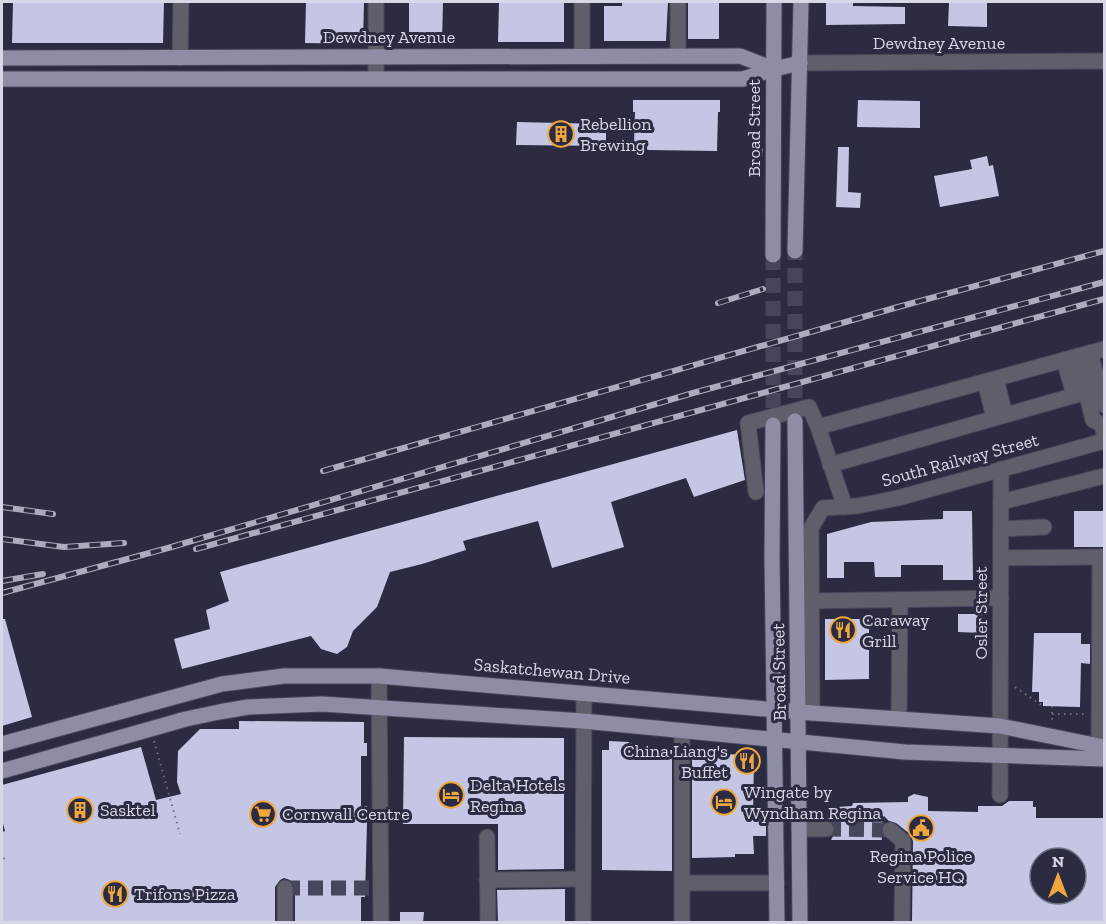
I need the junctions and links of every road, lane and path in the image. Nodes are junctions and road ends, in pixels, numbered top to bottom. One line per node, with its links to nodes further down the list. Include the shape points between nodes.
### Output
1 (181, 2): 11 (street)
2 (376, 2): 9 (street)
3 (582, 2): 7 (street)
4 (678, 2): 8 (street)
5 (774, 2): 14 (main road, Broad Street)
6 (801, 2): 13 (main road)
7 (582, 56): 8 (main road, Dewdney Avenue); 9 (main road, Dewdney Avenue)
8 (678, 56): 14 (main road, Dewdney Avenue, via 740,56)
9 (376, 57): 11 (main road, Dewdney Avenue); 16 (street)
10 (2, 58): 11 (main road, Dewdney Avenue)
11 (180, 58)
12 (1104, 61): 13 (street, Dewdney Avenue)
13 (800, 63): 14 (main road, Dewdney Avenue); 17 (main road)
14 (774, 69): 16 (main road, Dewdney Avenue, via 743,79); 18 (main road, Broad Street)
15 (2, 79): 16 (main road, Dewdney Avenue)
16 (376, 79)
17 (795, 251)
18 (773, 255)
19 (1084, 355): 20 (street); 21 (street); 21 (street)
20 (990, 381): 23 (street); 26 (street)
21 (1091, 390): 22 (street); 23 (street); 27 (street, via 1093,420)
22 (1104, 405)
23 (1000, 416): 29 (street)
24 (795, 421): 48 (main road, Broad Street)
25 (773, 425): 47 (main road, Broad Street)
26 (818, 427): 29 (street); 32 (street, via 809,407 748,423)
27 (1104, 427)
28 (1104, 441): 30 (street, South Railway Street)
29 (830, 465): 34 (street)
30 (1001, 469): 33 (street, Osler Street); 34 (street, South Railway Street, via 898,498)
31 (1104, 476): 33 (street)
32 (756, 492)
33 (1001, 502): 36 (street, Osler Street)
34 (845, 507): 41 (street, South Railway Street, via 823,508 811,528)
35 (1044, 527): 36 (street)
36 (1001, 530): 38 (street, Osler Street)
37 (1102, 557): 38 (street); 50 (street)
38 (1001, 558): 39 (street, Osler Street)
39 (1001, 598): 40 (street); 43 (street, Osler Street)
40 (900, 600): 41 (street); 51 (street)
41 (811, 601): 48 (street)
42 (379, 676): 44 (main road, Saskatchewan Drive); 46 (street); 58 (main road, Saskatchewan Drive, via 284,676 222,684)
43 (1000, 677): 45 (path); 53 (street, Osler Street)
44 (584, 694): 47 (main road, Saskatchewan Drive); 52 (street)
45 (1043, 706)
46 (379, 707): 52 (main road); 54 (main road, via 248,707); 76 (street)
47 (774, 710): 48 (main road, Saskatchewan Drive); 56 (main road, Broad Street)
48 (806, 713): 51 (main road, Saskatchewan Drive); 57 (main road, Broad Street)
49 (1052, 714): 50 (path)
50 (1100, 714): 59 (street)
51 (900, 719): 53 (main road, Saskatchewan Drive)
52 (583, 721): 55 (main road); 70 (street)
53 (1000, 726): 59 (main road, Saskatchewan Drive); 60 (street, Osler Street)
54 (150, 729): 61 (main road); 66 (path)
55 (682, 732): 56 (main road); 72 (street)
56 (774, 740): 57 (main road); 73 (main road, Broad Street)
57 (799, 741): 60 (main road, via 905,752); 63 (main road, Broad Street)
58 (2, 744)
59 (1103, 750): 60 (main road)
60 (1000, 756): 62 (street, Osler Street)
61 (2, 771)
62 (1000, 795)
63 (799, 829): 64 (street); 81 (main road, Broad Street)
64 (826, 829)
65 (890, 830): 82 (street, via 903,841)
66 (180, 834)
67 (487, 837): 71 (street)
68 (2, 852): 69 (path)
69 (5, 861)
70 (583, 879): 71 (street); 78 (street)
71 (487, 880): 77 (street)
72 (682, 883): 73 (street); 79 (street)
73 (777, 883): 80 (main road, Broad Street)
74 (285, 888): 75 (street)
75 (285, 922)
76 (381, 922)
77 (488, 922)
78 (583, 922)
79 (682, 922)
80 (777, 922)
81 (800, 922)
82 (902, 922)

